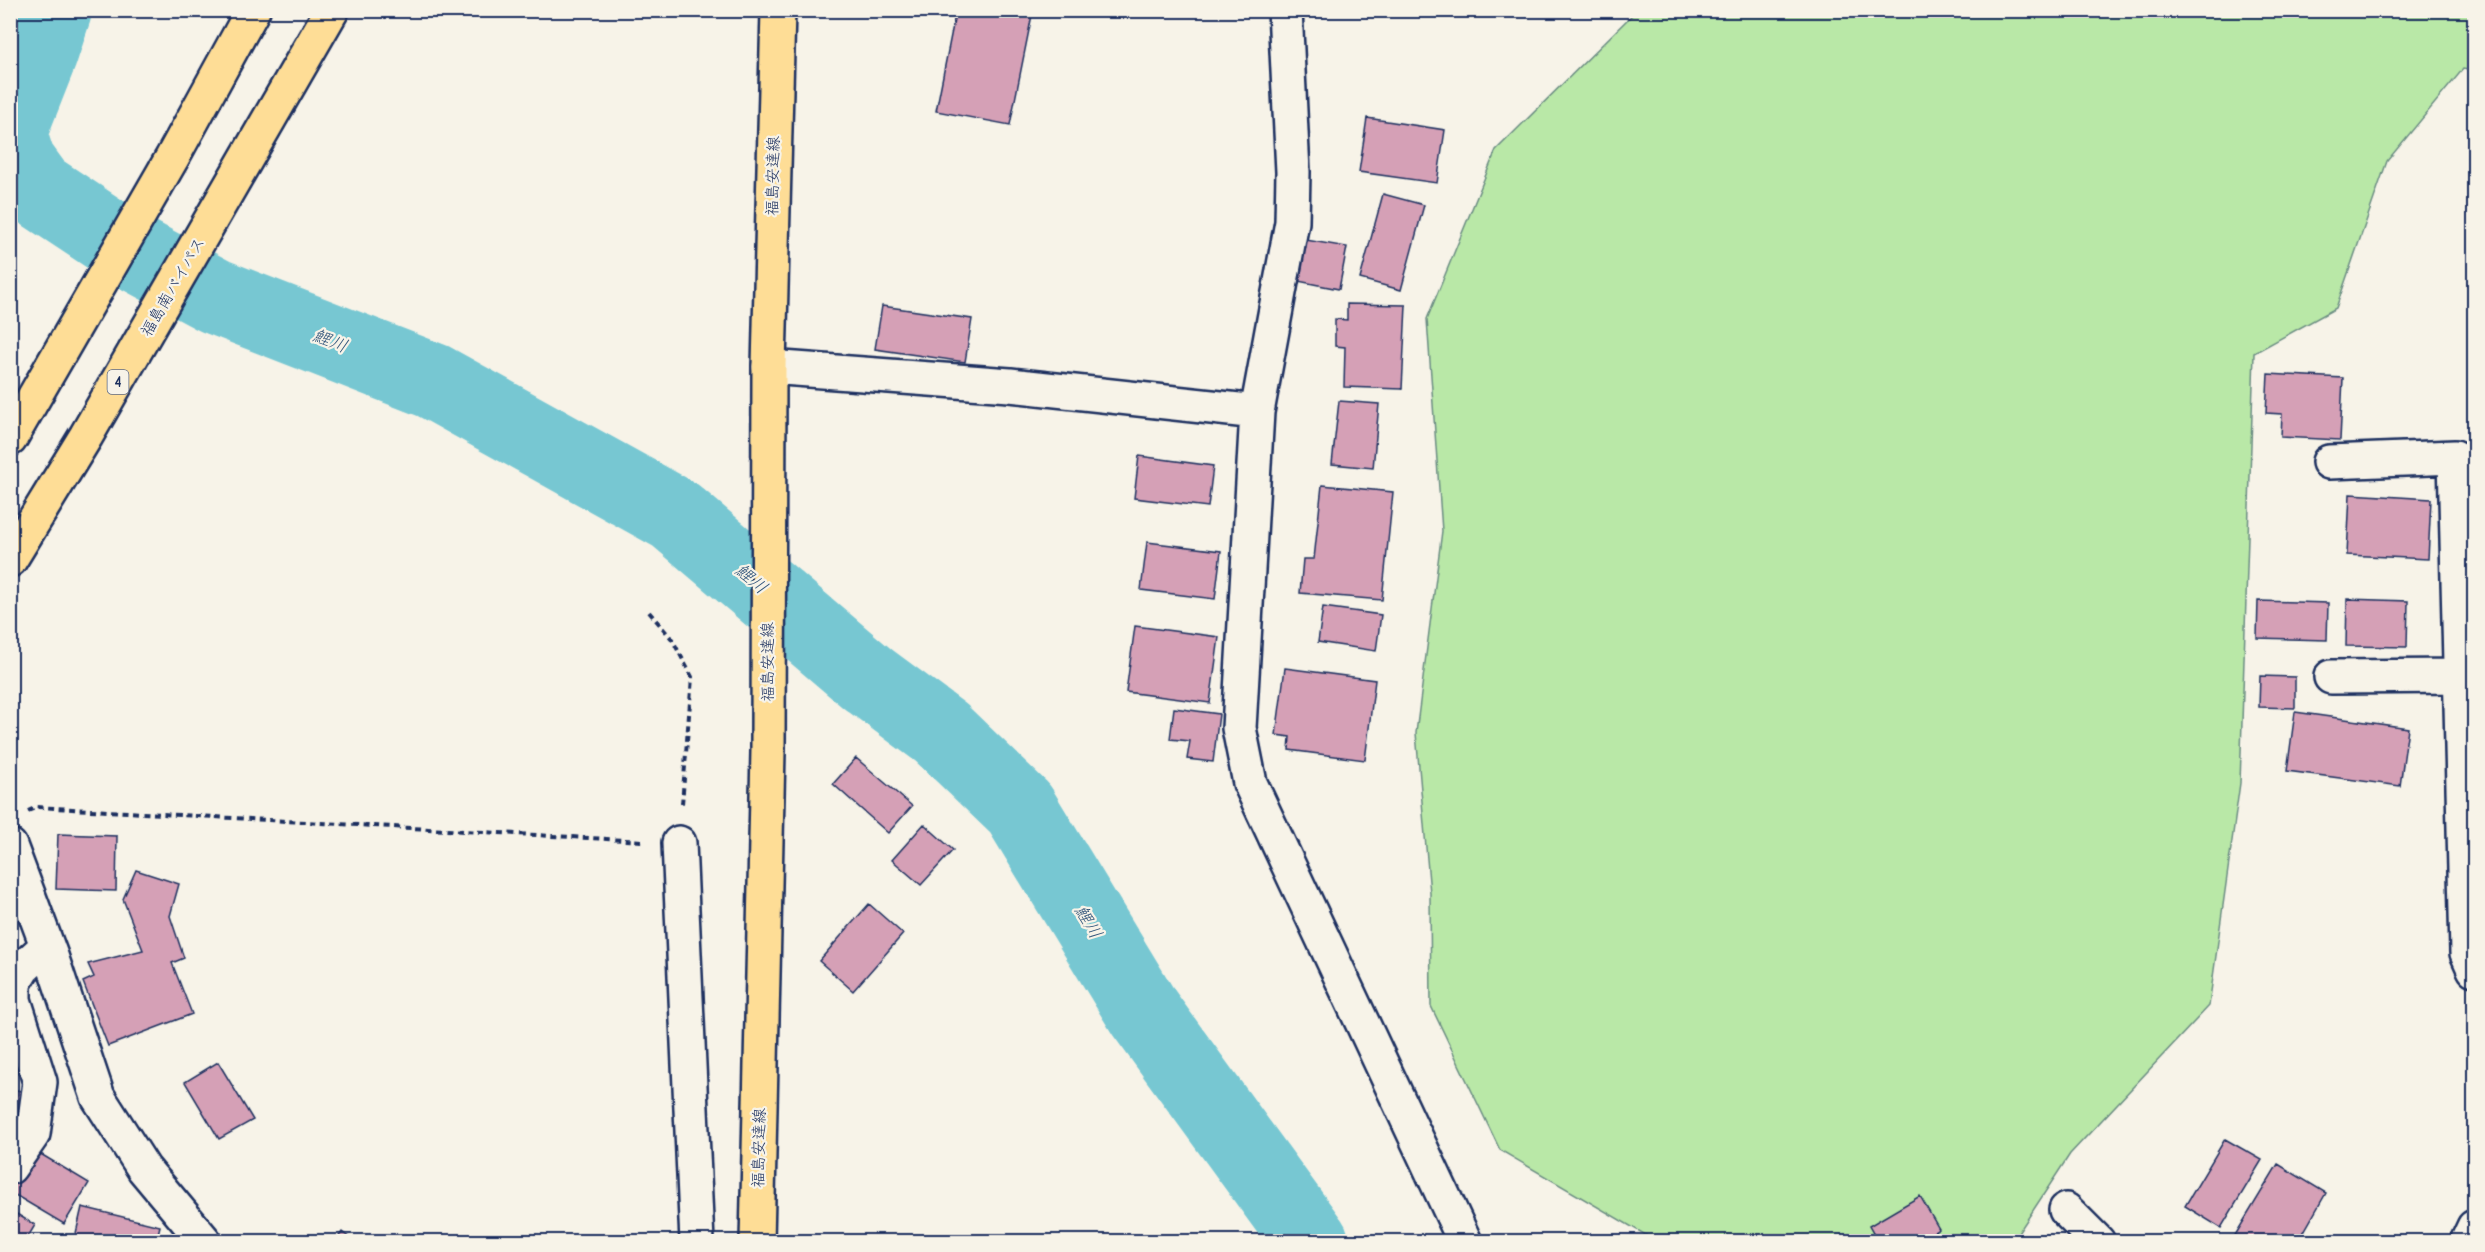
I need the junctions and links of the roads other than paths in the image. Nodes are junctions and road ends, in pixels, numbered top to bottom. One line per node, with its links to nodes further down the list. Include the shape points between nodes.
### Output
1 (253, 10): 7 (main road)
2 (332, 10): 9 (main road, 福島南バイパス / 4)
3 (778, 10): 5 (main road, 福島安達線)
4 (1285, 10): 6 (street, via 1292,222)
5 (769, 367): 6 (street, via 1010,385); 22 (main road, 福島安達線, via 768,751)
6 (1257, 412): 23 (street, via 1239,728 1250,783)
7 (10, 439)
8 (2329, 462): 10 (street, via 2455,457)
9 (10, 560)
10 (2461, 676): 11 (street); 16 (street, via 2467,953)
11 (2331, 677)
12 (679, 843): 21 (street)
13 (10, 846): 14 (street)
14 (19, 902): 15 (street)
15 (47, 946): 17 (street, via 23,968 14,983 14,1000 40,1082 33,1134); 20 (street, via 98,1097 144,1169)
16 (2475, 969)
17 (10, 1167)
18 (2066, 1210): 24 (street)
19 (2475, 1227): 25 (street)
20 (204, 1242)
21 (697, 1242)
22 (757, 1242)
23 (1466, 1242)
24 (2098, 1242)
25 (2467, 1242)

